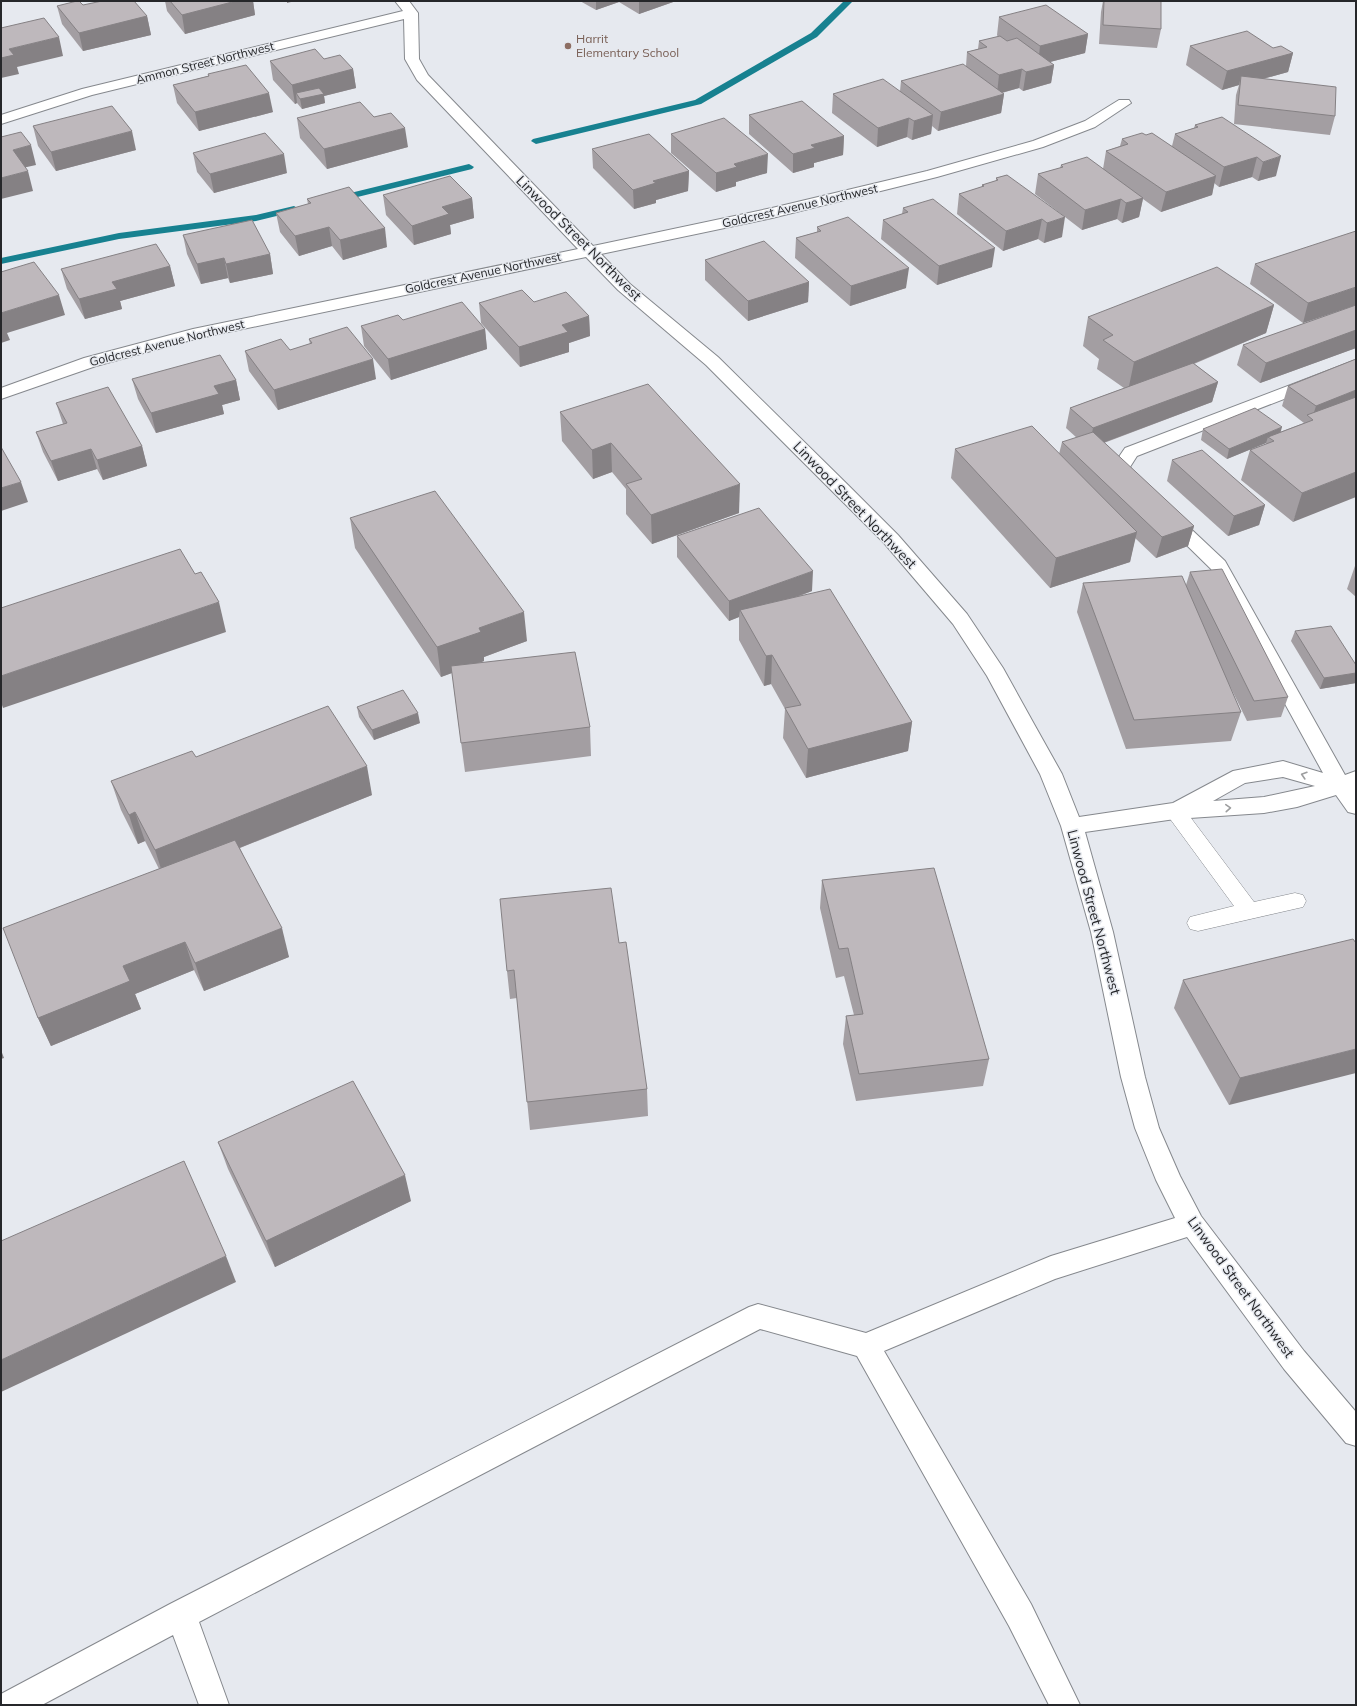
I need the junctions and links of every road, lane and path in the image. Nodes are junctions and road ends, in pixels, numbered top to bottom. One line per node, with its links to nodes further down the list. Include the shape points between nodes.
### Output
1 (402, 1): 2 (street)
2 (411, 13): 4 (street, Ammon Street Northwest, via 87,92); 5 (street, Linwood Street Northwest, via 412,59 422,77)
3 (1124, 103): 5 (street, Goldcrest Avenue Northwest, via 1090,124 1038,144 940,172 772,213)
4 (1, 120)
5 (589, 251): 7 (street, Goldcrest Avenue Northwest, via 193,334 90,362); 11 (street, Linwood Street Northwest, via 624,287 712,361 842,489 891,538 960,619 996,673 1024,724 1051,774)
6 (1356, 366): 8 (street, via 1132,452 1121,467 1136,490 1184,531 1218,565)
7 (1, 394)
8 (1348, 782): 9 (street); 10 (street, one-way to 8, via 1264,805 1297,799); 10 (street, one-way to 10, via 1283,769 1240,776)
9 (1356, 806)
10 (1175, 811): 11 (street); 13 (lane)
11 (1072, 826): 15 (street, Linwood Street Northwest, via 1116,988 1133,1077 1147,1128)
12 (1295, 901): 13 (lane)
13 (1249, 911): 14 (lane)
14 (1198, 923)
15 (1192, 1224): 16 (street, via 1051,1268); 17 (street, Linwood Street Northwest, via 1294,1360)
16 (866, 1346): 18 (street, via 758,1316); 21 (street, via 1020,1615)
17 (1356, 1433)
18 (181, 1615): 19 (street); 20 (street)
19 (11, 1705)
20 (214, 1705)
21 (1065, 1705)

